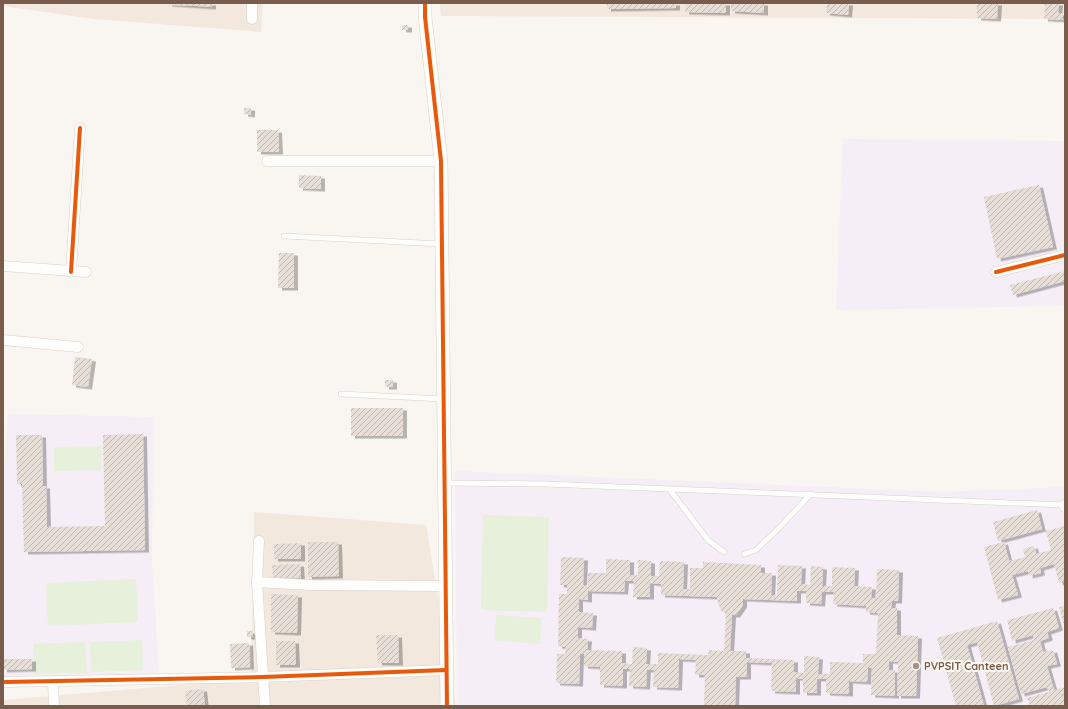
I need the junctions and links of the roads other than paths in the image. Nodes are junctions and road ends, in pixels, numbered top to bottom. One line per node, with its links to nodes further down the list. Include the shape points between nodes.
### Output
1 (252, 3): 3 (street)
2 (425, 3): 6 (street)
3 (252, 19)
4 (80, 128): 11 (street)
5 (267, 160): 6 (street)
6 (441, 161): 8 (street)
7 (284, 236): 8 (lane)
8 (442, 244): 17 (street)
9 (1065, 255): 13 (street)
10 (3, 266): 11 (street)
11 (72, 272): 12 (street)
12 (86, 272)
13 (996, 272)
14 (3, 340): 15 (street)
15 (78, 347)
16 (341, 394): 17 (lane)
17 (444, 400): 18 (street)
18 (444, 483): 19 (lane, via 546,484); 26 (street)
19 (670, 490): 20 (lane); 23 (lane, via 708,540)
20 (811, 494): 21 (lane); 24 (lane, via 756,550)
21 (1065, 506)
22 (259, 541): 25 (street)
23 (724, 552)
24 (744, 554)
25 (257, 582): 26 (street); 28 (street)
26 (445, 586): 27 (street)
27 (446, 670): 28 (street); 33 (street)
28 (263, 677): 29 (street); 32 (street)
29 (53, 681): 30 (street); 31 (street)
30 (5, 682)
31 (54, 706)
32 (265, 706)
33 (447, 706)

